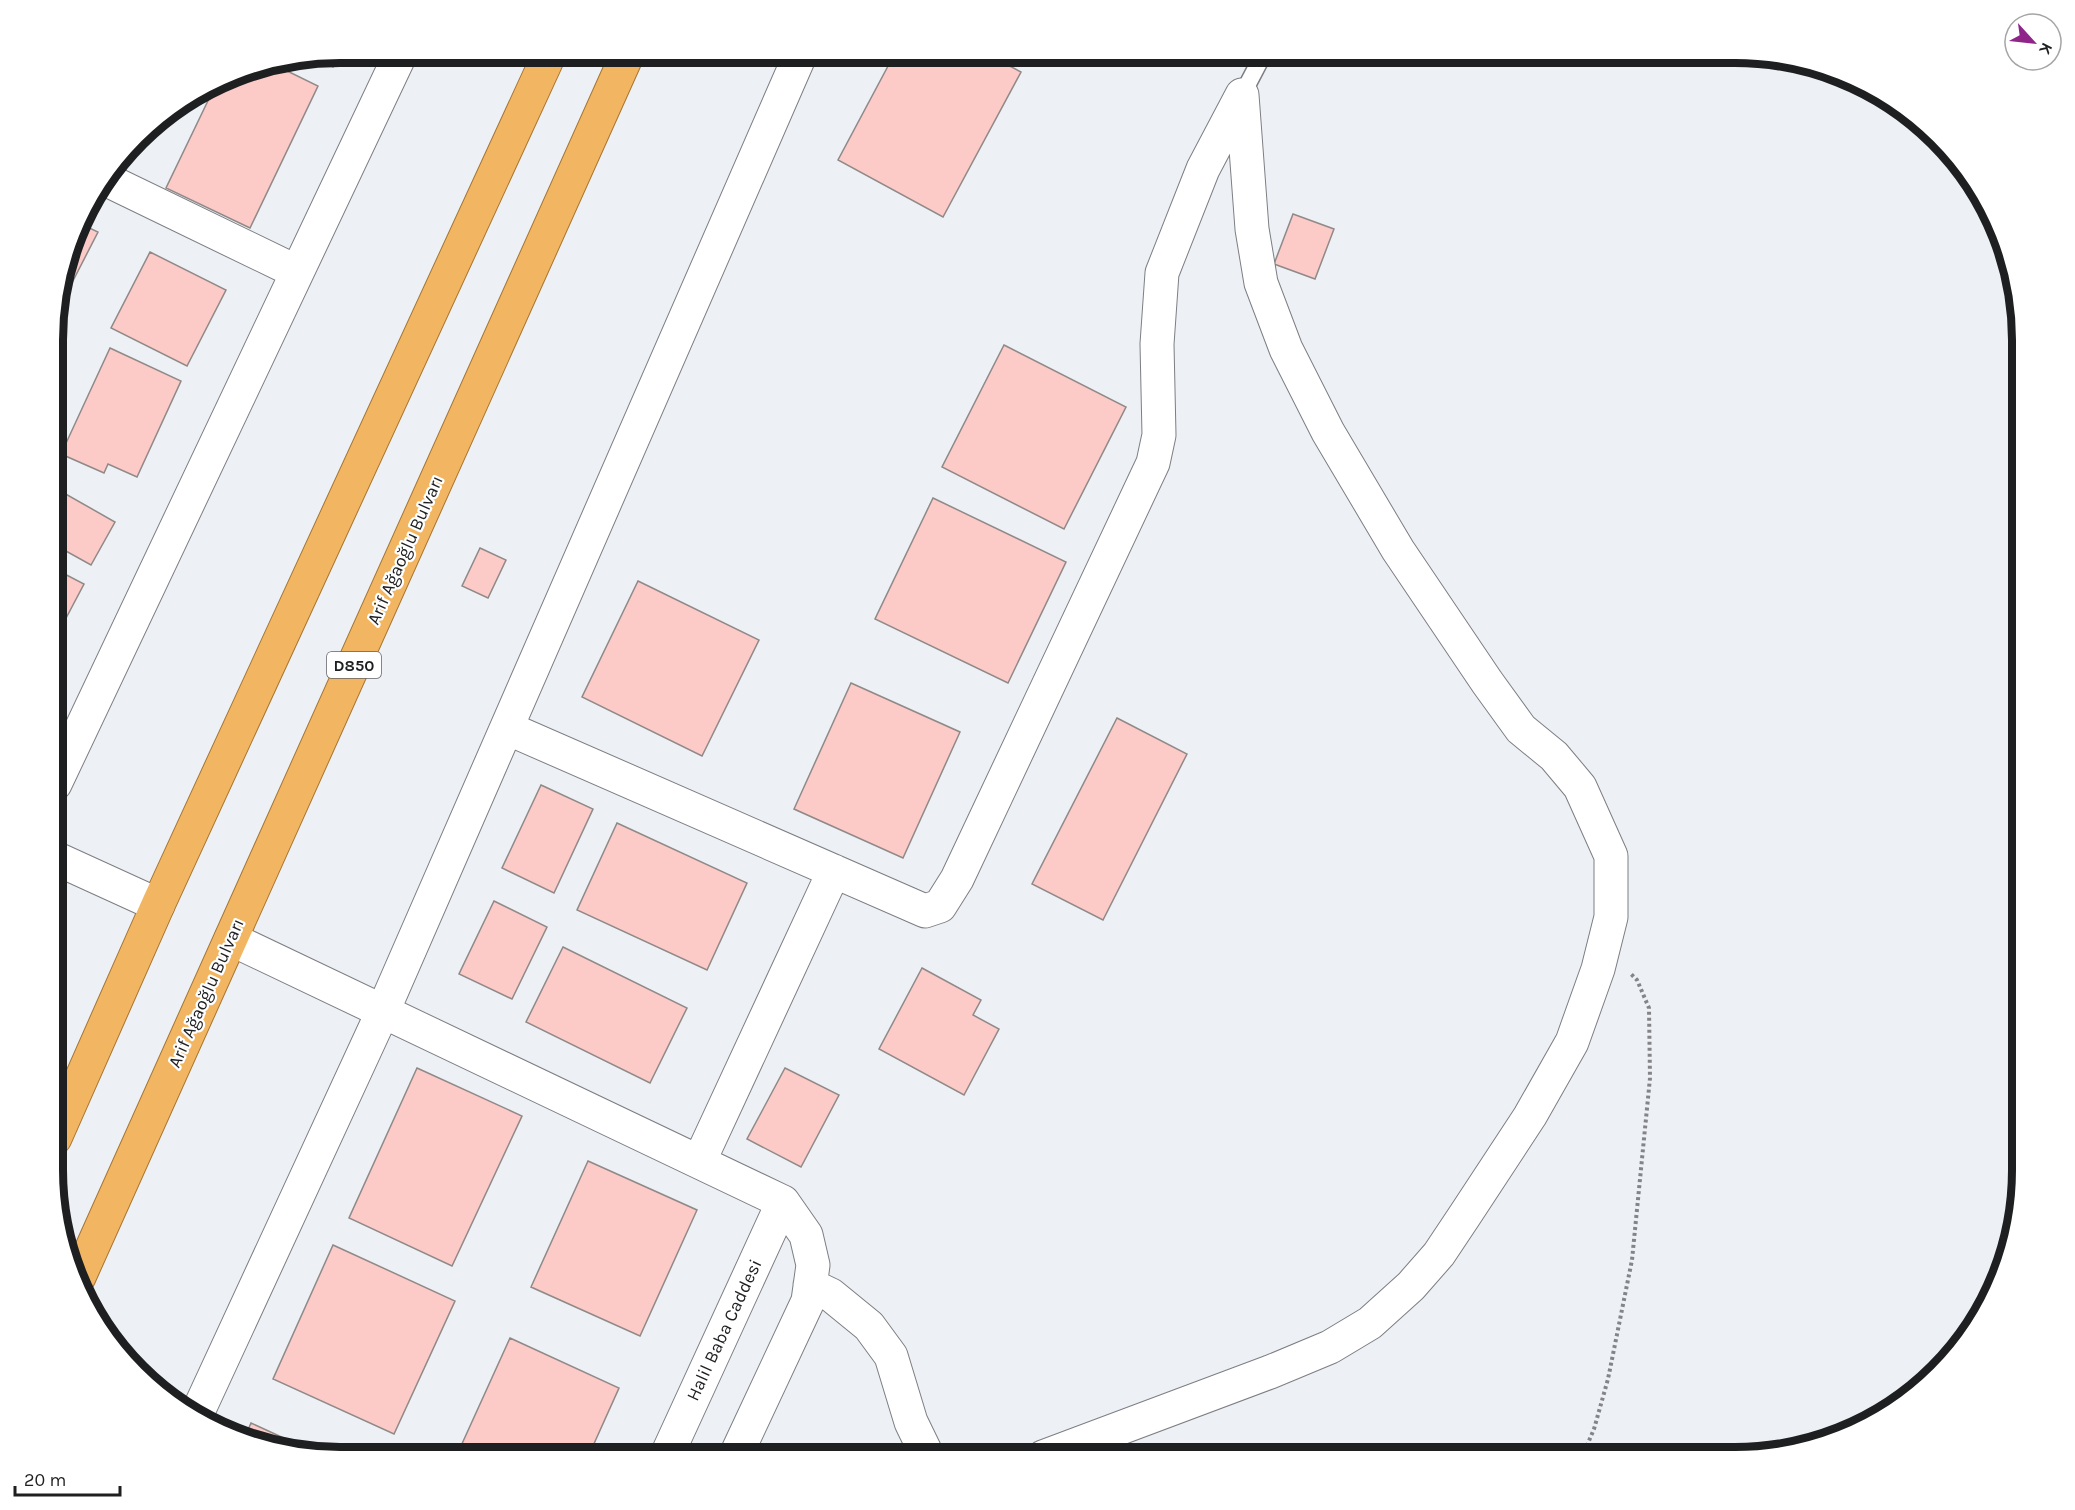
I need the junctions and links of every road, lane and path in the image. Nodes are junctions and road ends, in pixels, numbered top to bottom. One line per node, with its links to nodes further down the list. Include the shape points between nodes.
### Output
1 (396, 63): 8 (street)
2 (545, 63): 13 (highway)
3 (624, 63): 14 (highway, Arif Ağaoğlu Bulvarı / D850)
4 (797, 63): 9 (street)
5 (1259, 63): 6 (lane)
6 (1242, 95): 12 (street, via 1203,169 1162,273 1157,344 1159,435 1153,463 957,879 940,906 925,911); 15 (street, via 1252,229 1261,283 1286,349 1328,432 1387,530 1487,682 1521,729 1554,756 1580,787 1611,856 1611,916)
7 (112, 183): 8 (street)
8 (297, 272): 10 (street)
9 (507, 728): 12 (street); 16 (street)
10 (63, 767)
11 (63, 862): 13 (street)
12 (834, 871): 18 (street)
13 (158, 905): 17 (highway)
14 (231, 939): 16 (street); 20 (highway, Arif Ağaoğlu Bulvarı / D850)
15 (1603, 950): 26 (street, via 1572,1042 1530,1116 1439,1254 1411,1286 1370,1323 1330,1347); 27 (path, via 1637,980 1649,1008 1650,1078 1632,1260 1608,1379)
16 (382, 1011): 18 (street); 22 (street)
17 (63, 1120)
18 (699, 1162): 19 (street)
19 (783, 1202): 21 (street, via 806,1235 813,1265); 23 (street, Halil Baba Caddesi)
20 (82, 1270)
21 (810, 1285): 24 (street, via 807,1301); 25 (street, via 831,1295 869,1326 891,1356 911,1422)
22 (199, 1409)
23 (671, 1447)
24 (740, 1447)
25 (923, 1447)
26 (1069, 1447)
27 (1586, 1447)

